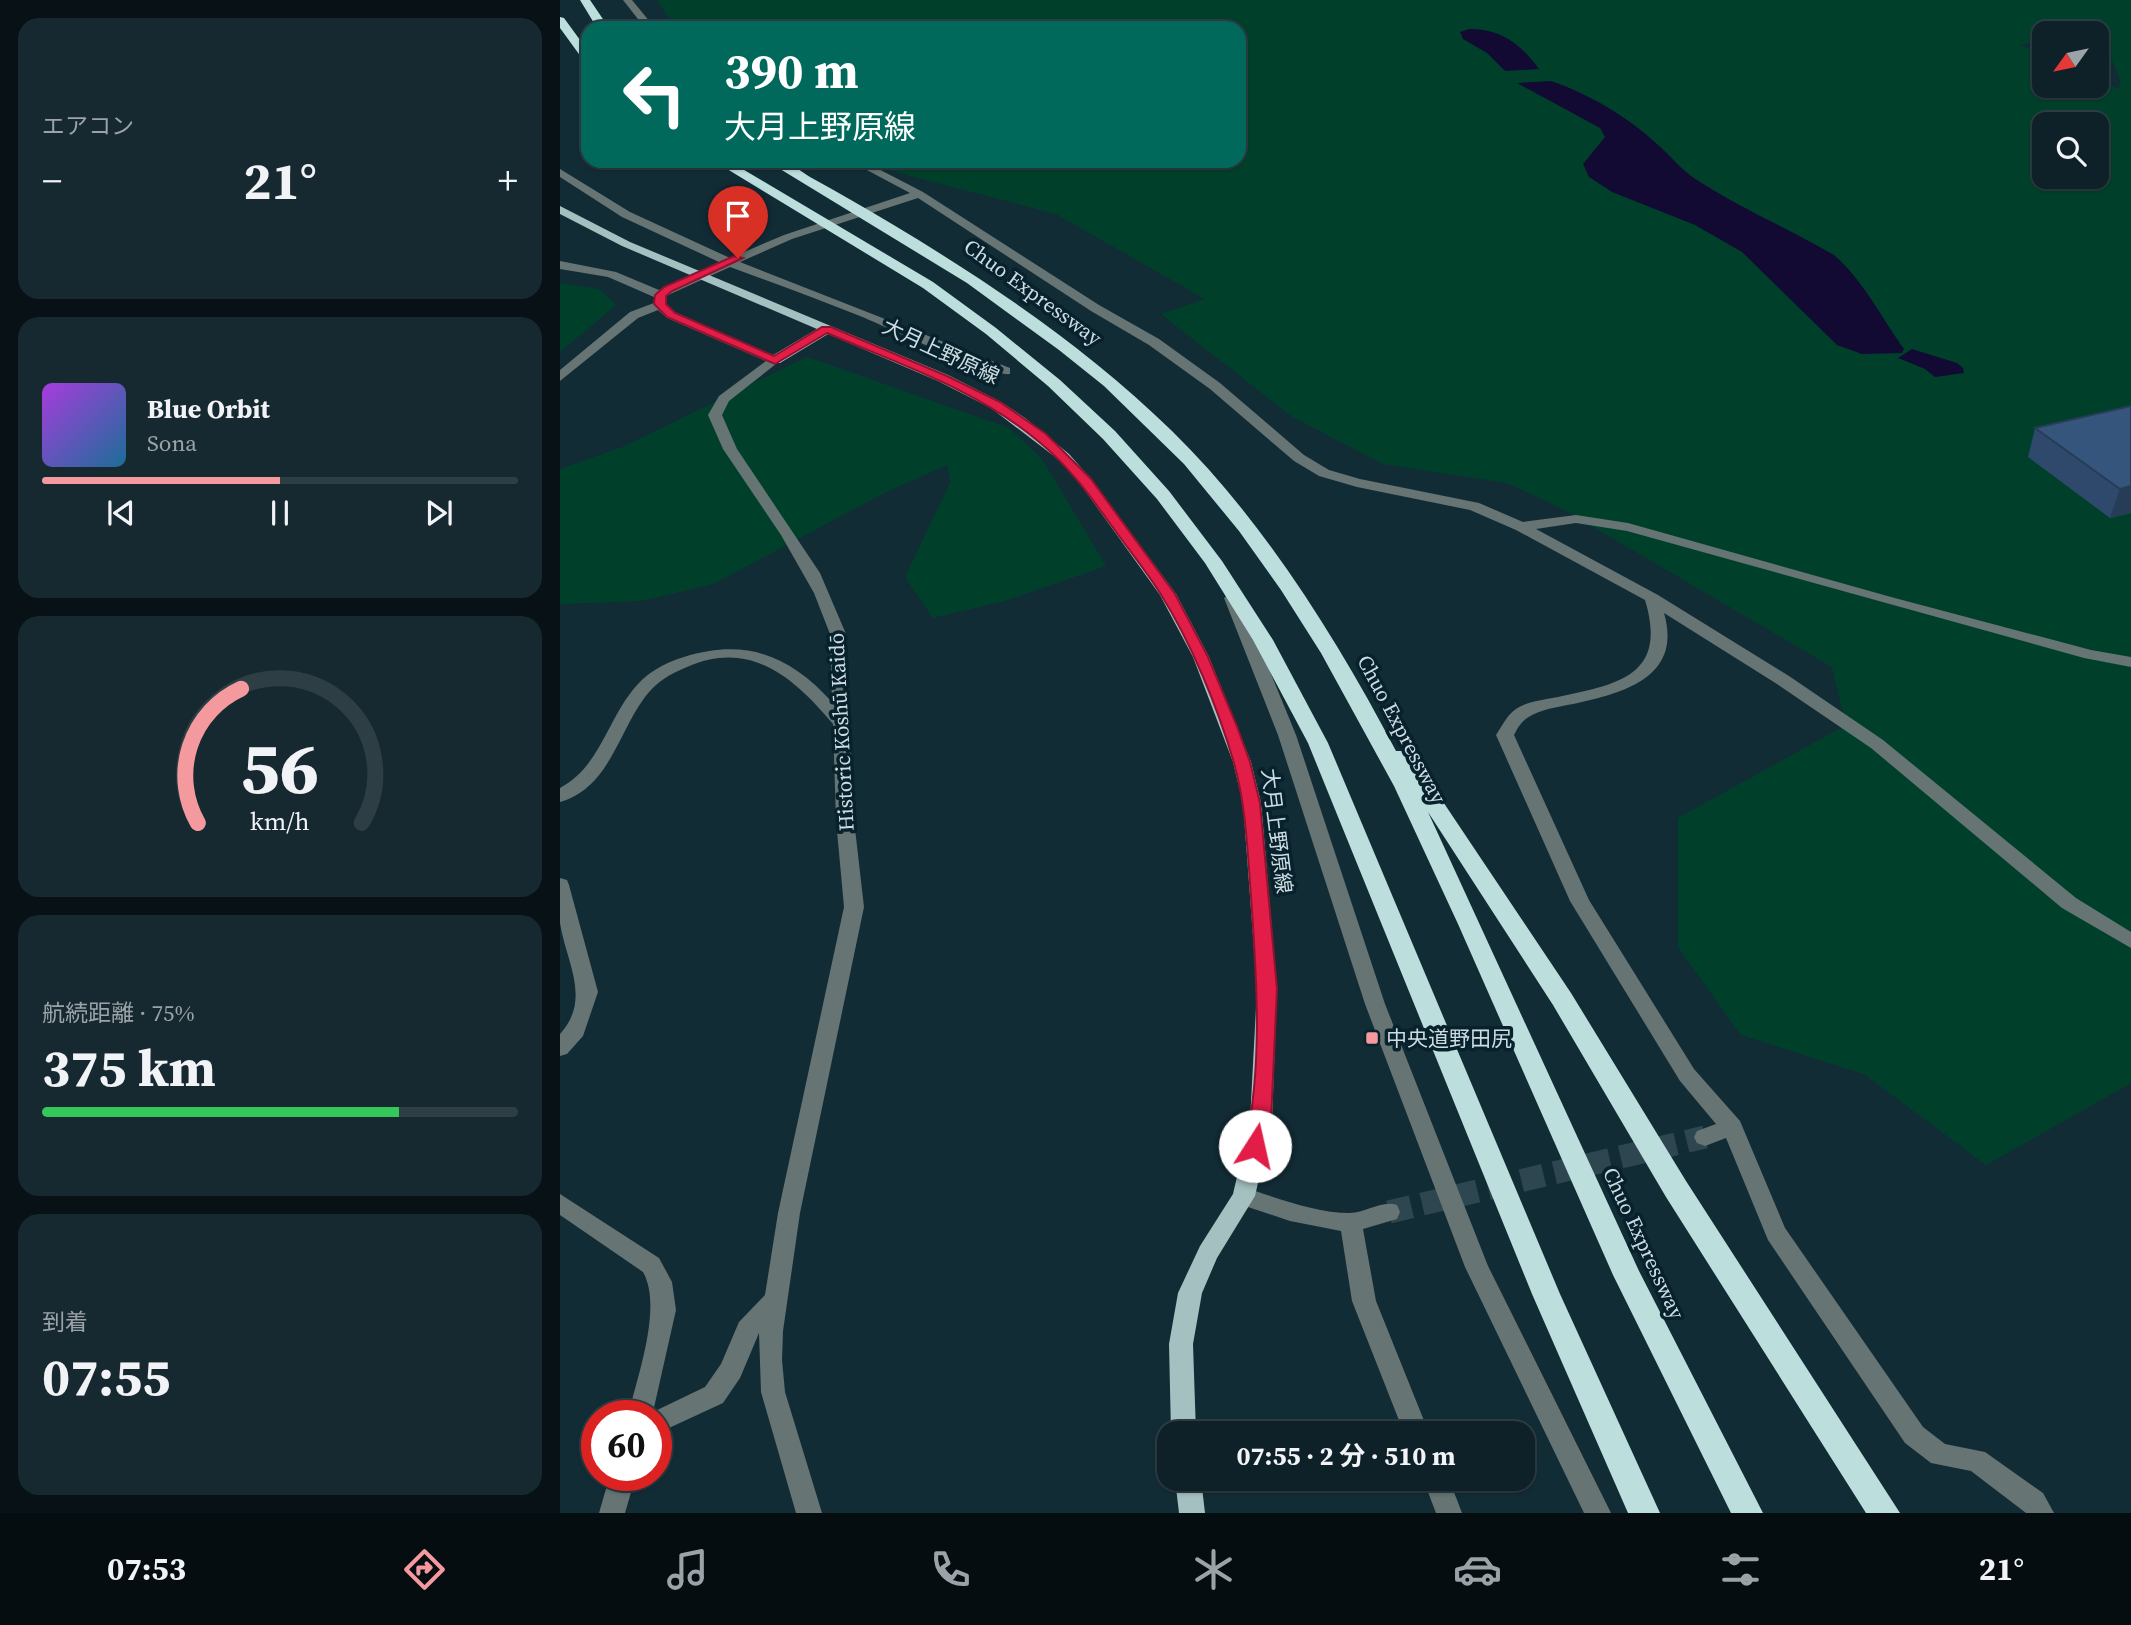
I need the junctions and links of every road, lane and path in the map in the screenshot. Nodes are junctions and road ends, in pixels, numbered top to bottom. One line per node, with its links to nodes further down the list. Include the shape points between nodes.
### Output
1 (585, 0): 4 (highway)
2 (627, 0): 5 (street)
3 (560, 20): 6 (highway)
4 (598, 21)
5 (644, 21)
6 (581, 49)
7 (732, 168): 20 (highway, via 928,285 1055,383 1163,495)
8 (785, 168): 22 (highway, Chuo Expressway, via 962,271 1094,369 1157,425 1215,488)
9 (867, 168): 11 (street)
10 (560, 172): 17 (street, via 626,215 725,260)
11 (913, 196): 14 (street, via 788,237); 19 (street, via 1154,342 1324,473 1357,484 1475,506)
12 (560, 209): 15 (main road, 大月上野原線, via 626,244)
13 (560, 265): 14 (street, via 604,271)
14 (663, 296): 16 (street, via 671,315); 18 (street)
15 (827, 329): 16 (main road); 31 (main road, 大月上野原線, via 969,391 1041,437 1086,482 1129,539 1168,594 1201,657 1242,762 1252,803 1267,989 1261,1121)
16 (775, 360): 24 (street, Historic Kōshū Kaidō, via 723,399 717,408 717,424 801,554 832,612 838,634)
17 (1004, 371)
18 (560, 377)
19 (1521, 527): 21 (street); 23 (street, via 1576,519 1628,527 1898,604)
20 (1224, 579): 47 (street, via 1287,734 1375,1004 1478,1267); 48 (highway, via 1263,640 1318,743 1546,1294)
21 (1652, 598): 27 (street, via 1877,744 2069,902); 29 (street, via 1660,649 1650,667 1632,682 1604,692 1527,709 1505,735 1580,901 1687,1075)
22 (1321, 634): 49 (highway, Chuo Expressway, via 1371,720 1434,846 1628,1276); 50 (highway, via 1562,999 1676,1189)
23 (2131, 662)
24 (840, 722): 25 (street, via 817,693 793,673 765,659 732,651 701,656 647,684 609,751 581,783); 35 (street, Historic Kōshū Kaidō, via 855,907 789,1213)
25 (560, 796)
26 (560, 885): 28 (street, via 588,992 576,1030)
27 (2131, 942)
28 (560, 1048)
29 (1732, 1127): 30 (street); 51 (street, via 1776,1233 1914,1435 1940,1455 1976,1460 2034,1502)
30 (1705, 1138)
31 (1244, 1196): 34 (street, via 1290,1212); 38 (main road, 大月上野原線, via 1208,1253 1190,1293 1181,1343)
32 (560, 1203): 36 (street, via 651,1265 661,1280 664,1310)
33 (1390, 1212): 34 (street)
34 (1350, 1223): 39 (street, via 1364,1301)
35 (778, 1297): 37 (street, via 747,1329 732,1370 714,1395); 44 (street, Historic Kōshū Kaidō, via 771,1331 773,1392)
36 (644, 1400)
37 (672, 1415)
38 (1184, 1421)
39 (1412, 1421)
40 (618, 1491): 43 (street)
41 (1189, 1491): 45 (main road)
42 (1441, 1491): 46 (street)
43 (612, 1513)
44 (809, 1513)
45 (1192, 1513)
46 (1449, 1513)
47 (1598, 1513)
48 (1644, 1513)
49 (1747, 1513)
50 (1884, 1513)
51 (2041, 1513)

